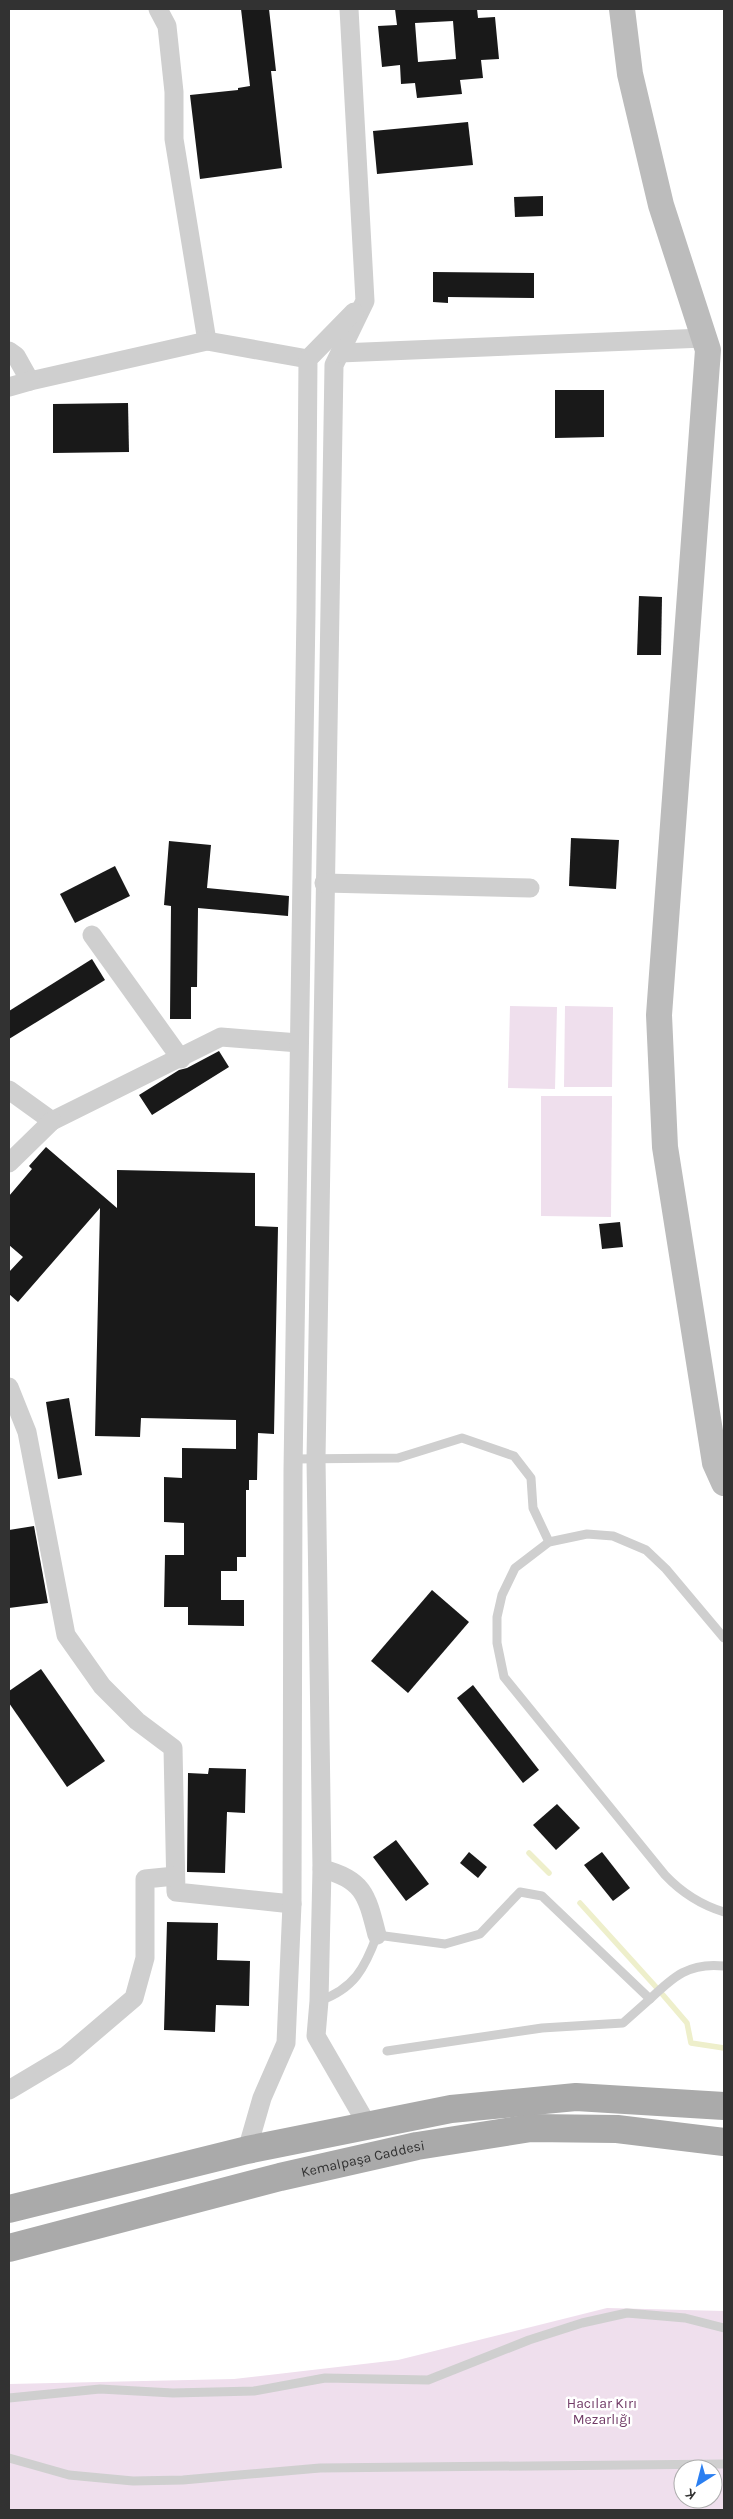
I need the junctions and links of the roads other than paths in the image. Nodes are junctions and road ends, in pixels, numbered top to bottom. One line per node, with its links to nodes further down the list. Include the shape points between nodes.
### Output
1 (158, 9): 6 (street, via 167,26 174,92 174,139)
2 (350, 9): 4 (street)
3 (622, 9): 5 (street, via 630,74 660,205)
4 (365, 300): 8 (street); 9 (street)
5 (704, 338): 8 (street); 23 (street, via 708,350 658,1015 665,1147 715,1463)
6 (207, 341): 9 (street); 10 (street)
7 (9, 352): 10 (street, via 16,356)
8 (340, 353): 12 (street, via 334,365)
9 (308, 359): 15 (street)
10 (30, 381): 11 (street)
11 (9, 387)
12 (324, 883): 13 (street); 22 (street)
13 (530, 888)
14 (92, 936): 16 (street)
15 (299, 1043): 16 (street, via 221,1037); 21 (street)
16 (181, 1059): 18 (street)
17 (9, 1090): 18 (street)
18 (52, 1121): 19 (street)
19 (9, 1163)
20 (9, 1387): 27 (street, via 27,1432 66,1635 102,1686 136,1720 173,1748)
21 (293, 1459): 22 (lane); 28 (street)
22 (316, 1459): 24 (lane, via 398,1458 462,1438 514,1456 531,1478 533,1508); 26 (street)
23 (724, 1483)
24 (549, 1542): 25 (lane, via 587,1534 614,1536 646,1550); 29 (lane, via 515,1568 502,1596 497,1617 497,1643 504,1677 679,1890)
25 (724, 1638)
26 (322, 1869): 30 (street, via 343,1874 367,1896); 33 (street)
27 (175, 1876): 28 (street, via 176,1892); 35 (street, via 145,1879 145,1958 134,1998 66,2056)
28 (292, 1904): 39 (street, via 286,2043 262,2098)
29 (724, 1912)
30 (377, 1935): 32 (lane, via 445,1944 480,1934 520,1892 542,1896); 33 (lane, via 366,1965 337,1995)
31 (724, 1966): 32 (lane, via 710,1964 675,1974)
32 (650, 1999): 34 (lane, via 623,2023 542,2028)
33 (319, 2001): 37 (street, via 316,2036)
34 (387, 2051)
35 (9, 2090)
36 (724, 2106): 37 (main road, via 576,2097 451,2109)
37 (368, 2126): 39 (main road)
38 (724, 2142): 41 (main road, Kemalpaşa Caddesi, via 617,2129 521,2130 416,2146 280,2177)
39 (247, 2150): 40 (main road)
40 (9, 2209)
41 (9, 2248)
42 (724, 2328): 43 (lane, via 685,2318 626,2313 538,2337 428,2380 325,2378 254,2391 173,2393 100,2389)
43 (9, 2398)
44 (9, 2458): 45 (lane, via 69,2475 133,2481 320,2468)
45 (724, 2464)

